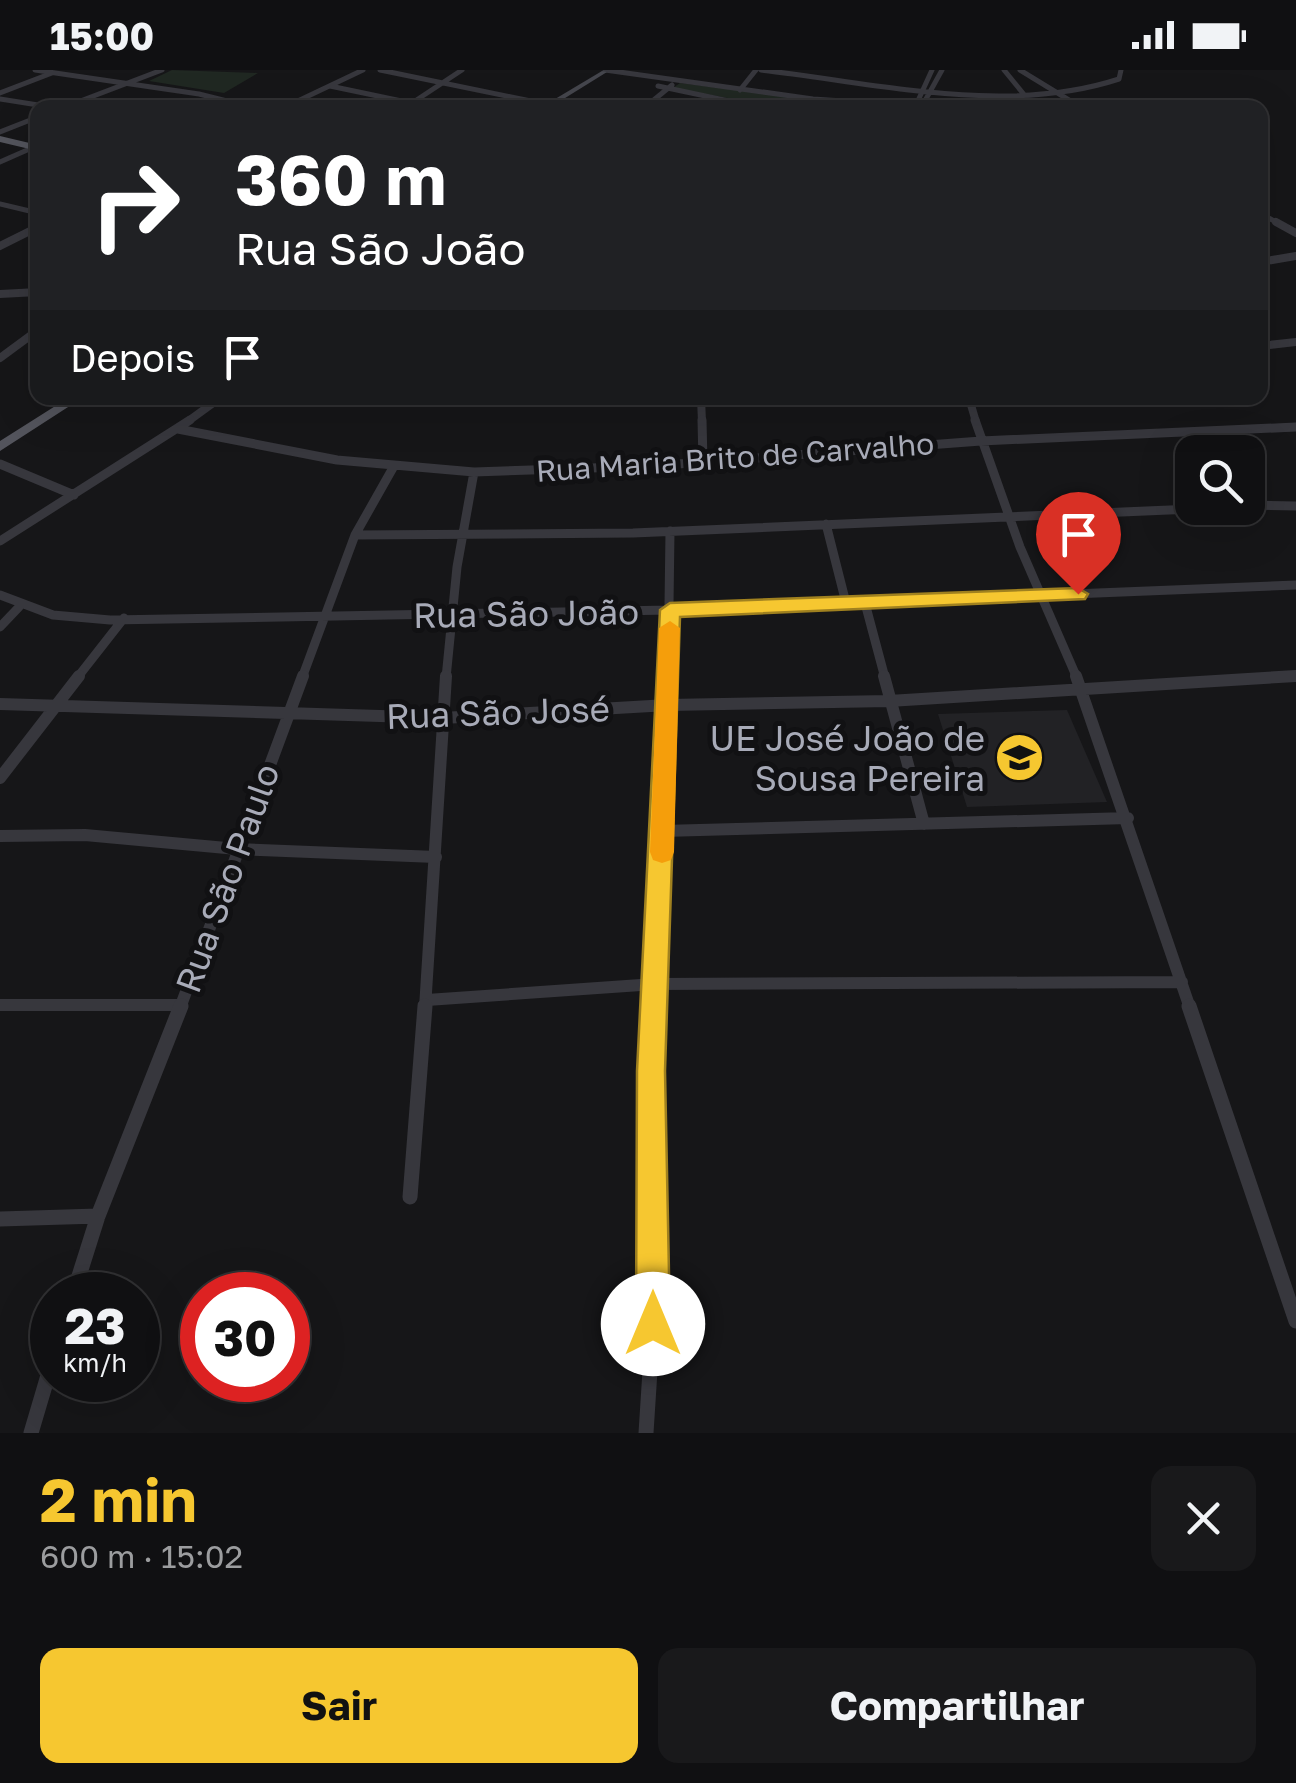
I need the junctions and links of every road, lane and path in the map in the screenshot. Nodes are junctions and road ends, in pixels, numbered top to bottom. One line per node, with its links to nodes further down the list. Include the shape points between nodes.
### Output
1 (36, 70): 15 (street)
2 (134, 70): 17 (street)
3 (162, 70): 17 (street)
4 (363, 70): 22 (street)
5 (380, 70): 21 (street)
6 (462, 70): 21 (street)
7 (580, 70): 16 (street)
8 (684, 70): 19 (street)
9 (758, 70): 18 (street); 26 (street)
10 (932, 70): 23 (street)
11 (942, 70): 25 (street)
12 (1004, 70): 29 (street)
13 (1020, 70): 27 (street)
14 (1120, 70): 27 (street, via 1119,79 1107,84)
15 (56, 72): 20 (street); 28 (street)
16 (601, 72): 19 (street); 24 (street); 37 (street)
17 (154, 73): 20 (street)
18 (820, 73): 23 (street); 30 (street)
19 (677, 81): 24 (street); 26 (street)
20 (129, 82): 31 (street); 32 (street)
21 (446, 83): 35 (street); 36 (street)
22 (330, 86): 33 (street); 34 (street)
23 (924, 87): 25 (street); 41 (street)
24 (670, 88): 38 (street); 39 (street)
25 (934, 88): 29 (street); 42 (street)
26 (740, 90): 30 (street)
27 (1057, 94): 29 (street); 44 (street)
28 (0, 96): 45 (street)
29 (1027, 96): 43 (street)
30 (813, 98): 40 (street)
31 (81, 100)
32 (216, 100)
33 (300, 100)
34 (398, 100)
35 (417, 100)
36 (520, 100)
37 (556, 100)
38 (654, 100)
39 (725, 100)
40 (840, 100)
41 (921, 100)
42 (925, 100)
43 (1030, 100)
44 (1068, 100)
45 (30, 102)
46 (30, 121): 47 (street)
47 (0, 136): 48 (main road)
48 (30, 145)
49 (30, 150): 50 (street)
50 (0, 162)
51 (0, 204): 52 (street)
52 (30, 211)
53 (1268, 214): 54 (street)
54 (1294, 229)
55 (30, 231): 56 (street)
56 (0, 246)
57 (1296, 256): 58 (street)
58 (1268, 261)
59 (30, 292): 60 (street)
60 (0, 294)
61 (30, 336): 64 (street)
62 (1296, 342): 63 (street)
63 (1268, 345)
64 (0, 358)
65 (56, 405): 73 (main road)
66 (64, 405): 73 (main road)
67 (211, 405): 71 (street)
68 (701, 405): 74 (street)
69 (972, 405): 72 (street)
70 (1296, 427): 72 (street, Rua Maria Brito de Carvalho)
71 (178, 429): 76 (street, Rua Maria Brito de Carvalho, via 282,452); 78 (street)
72 (981, 441): 74 (street, Rua Maria Brito de Carvalho); 82 (street)
73 (0, 443)
74 (703, 462): 77 (street, Rua Maria Brito de Carvalho)
75 (0, 464): 78 (street)
76 (394, 466): 77 (street, Rua Maria Brito de Carvalho); 85 (street, Rua São Paulo)
77 (474, 472): 86 (street)
78 (74, 496): 87 (street)
79 (1265, 505): 80 (street)
80 (1296, 506)
81 (1175, 512): 82 (street)
82 (1010, 515): 83 (street); 90 (street)
83 (826, 524): 84 (street); 91 (street)
84 (670, 531): 86 (street); 94 (street)
85 (355, 535): 86 (street); 96 (street, Rua São Paulo)
86 (460, 538): 95 (street)
87 (0, 541)
88 (1296, 585): 90 (street, Rua São João)
89 (0, 596): 93 (street, Rua São João)
90 (1040, 596): 92 (street, Rua São João); 100 (street)
91 (846, 603): 92 (street, Rua São João); 94 (street, Rua São João)
92 (865, 604): 101 (street)
93 (19, 607): 97 (street, Rua São João); 98 (street)
94 (670, 610): 95 (street, Rua São João); 103 (street)
95 (450, 615): 96 (street, Rua São João); 106 (street)
96 (328, 616): 97 (street, Rua São João); 105 (street, Rua São Paulo)
97 (124, 618): 104 (street)
98 (0, 627)
99 (1296, 676): 100 (street, Rua São José)
100 (1083, 690): 101 (street, Rua São José); 108 (street)
101 (889, 701): 103 (street, Rua São José); 109 (street)
102 (0, 704): 104 (street, Rua São José)
103 (668, 705): 106 (street, Rua São José); 110 (street)
104 (54, 706): 105 (street, Rua São José); 107 (street)
105 (286, 715): 106 (street, Rua São José); 112 (street, Rua São Paulo)
106 (442, 718): 113 (street)
107 (0, 778)
108 (1128, 818): 109 (street); 114 (street)
109 (924, 824): 110 (street)
110 (663, 831): 115 (street)
111 (0, 836): 112 (street, via 84,834)
112 (237, 848): 113 (street); 117 (street, Rua São Paulo)
113 (436, 856): 116 (street)
114 (1182, 982): 115 (street); 123 (street)
115 (655, 984): 116 (street); 126 (street)
116 (426, 1000): 119 (street)
117 (181, 1005): 118 (street); 120 (street, Rua São Paulo)
118 (0, 1006)
119 (410, 1197)
120 (98, 1216): 121 (street); 122 (street, Rua São Paulo)
121 (0, 1219)
122 (80, 1272)
123 (1296, 1321)
124 (40, 1402): 125 (street)
125 (30, 1433)
126 (646, 1433)

